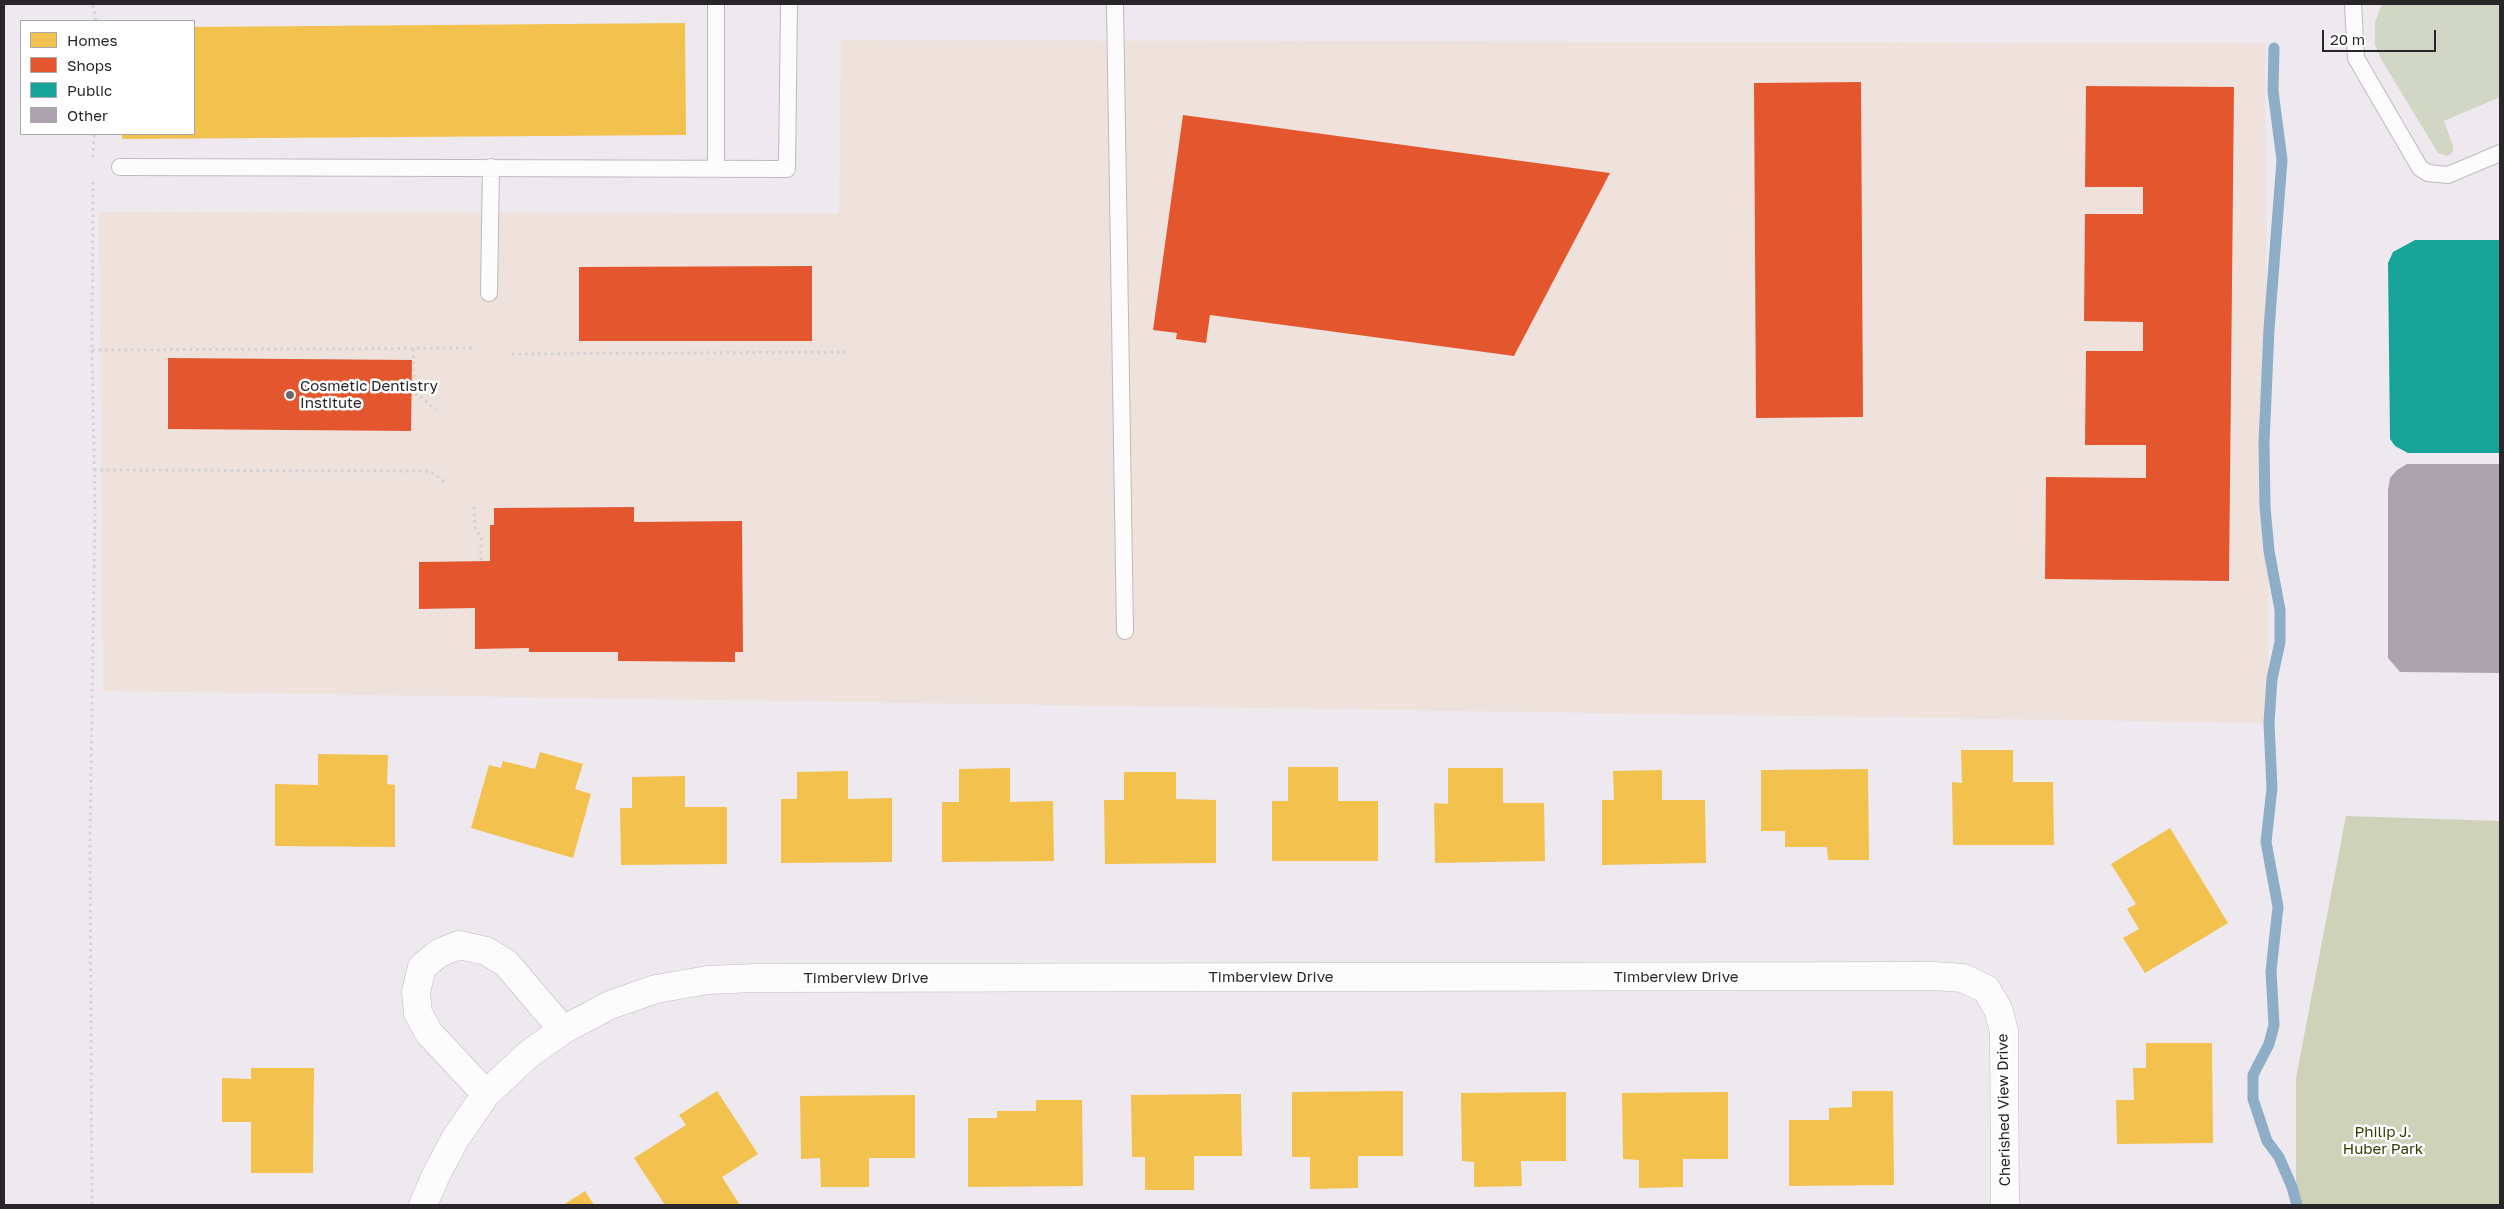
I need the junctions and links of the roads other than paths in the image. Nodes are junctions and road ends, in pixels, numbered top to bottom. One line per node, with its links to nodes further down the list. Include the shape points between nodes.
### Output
1 (716, 4): 8 (lane)
2 (789, 4): 8 (lane, via 787,169)
3 (1115, 4): 10 (lane)
4 (2353, 4): 5 (lane, via 2356,58 2420,168 2428,173 2448,175)
5 (2500, 152)
6 (120, 167): 7 (lane)
7 (491, 167): 8 (lane); 9 (lane)
8 (716, 168)
9 (489, 293)
10 (1125, 631)
11 (1986, 988): 12 (street, Timberview Drive, via 1963,978 1933,976 755,978 708,980 656,989 610,1005); 15 (street, Cherished View Drive, via 1998,1009 2004,1031)
12 (563, 1030): 13 (street, Timberview Drive, via 529,1054); 13 (street, via 506,963 486,951 459,945 439,953 422,967 416,992 418,1013 429,1032)
13 (486, 1094): 14 (street, Timberview Drive, via 455,1139)
14 (423, 1205)
15 (2005, 1205)

